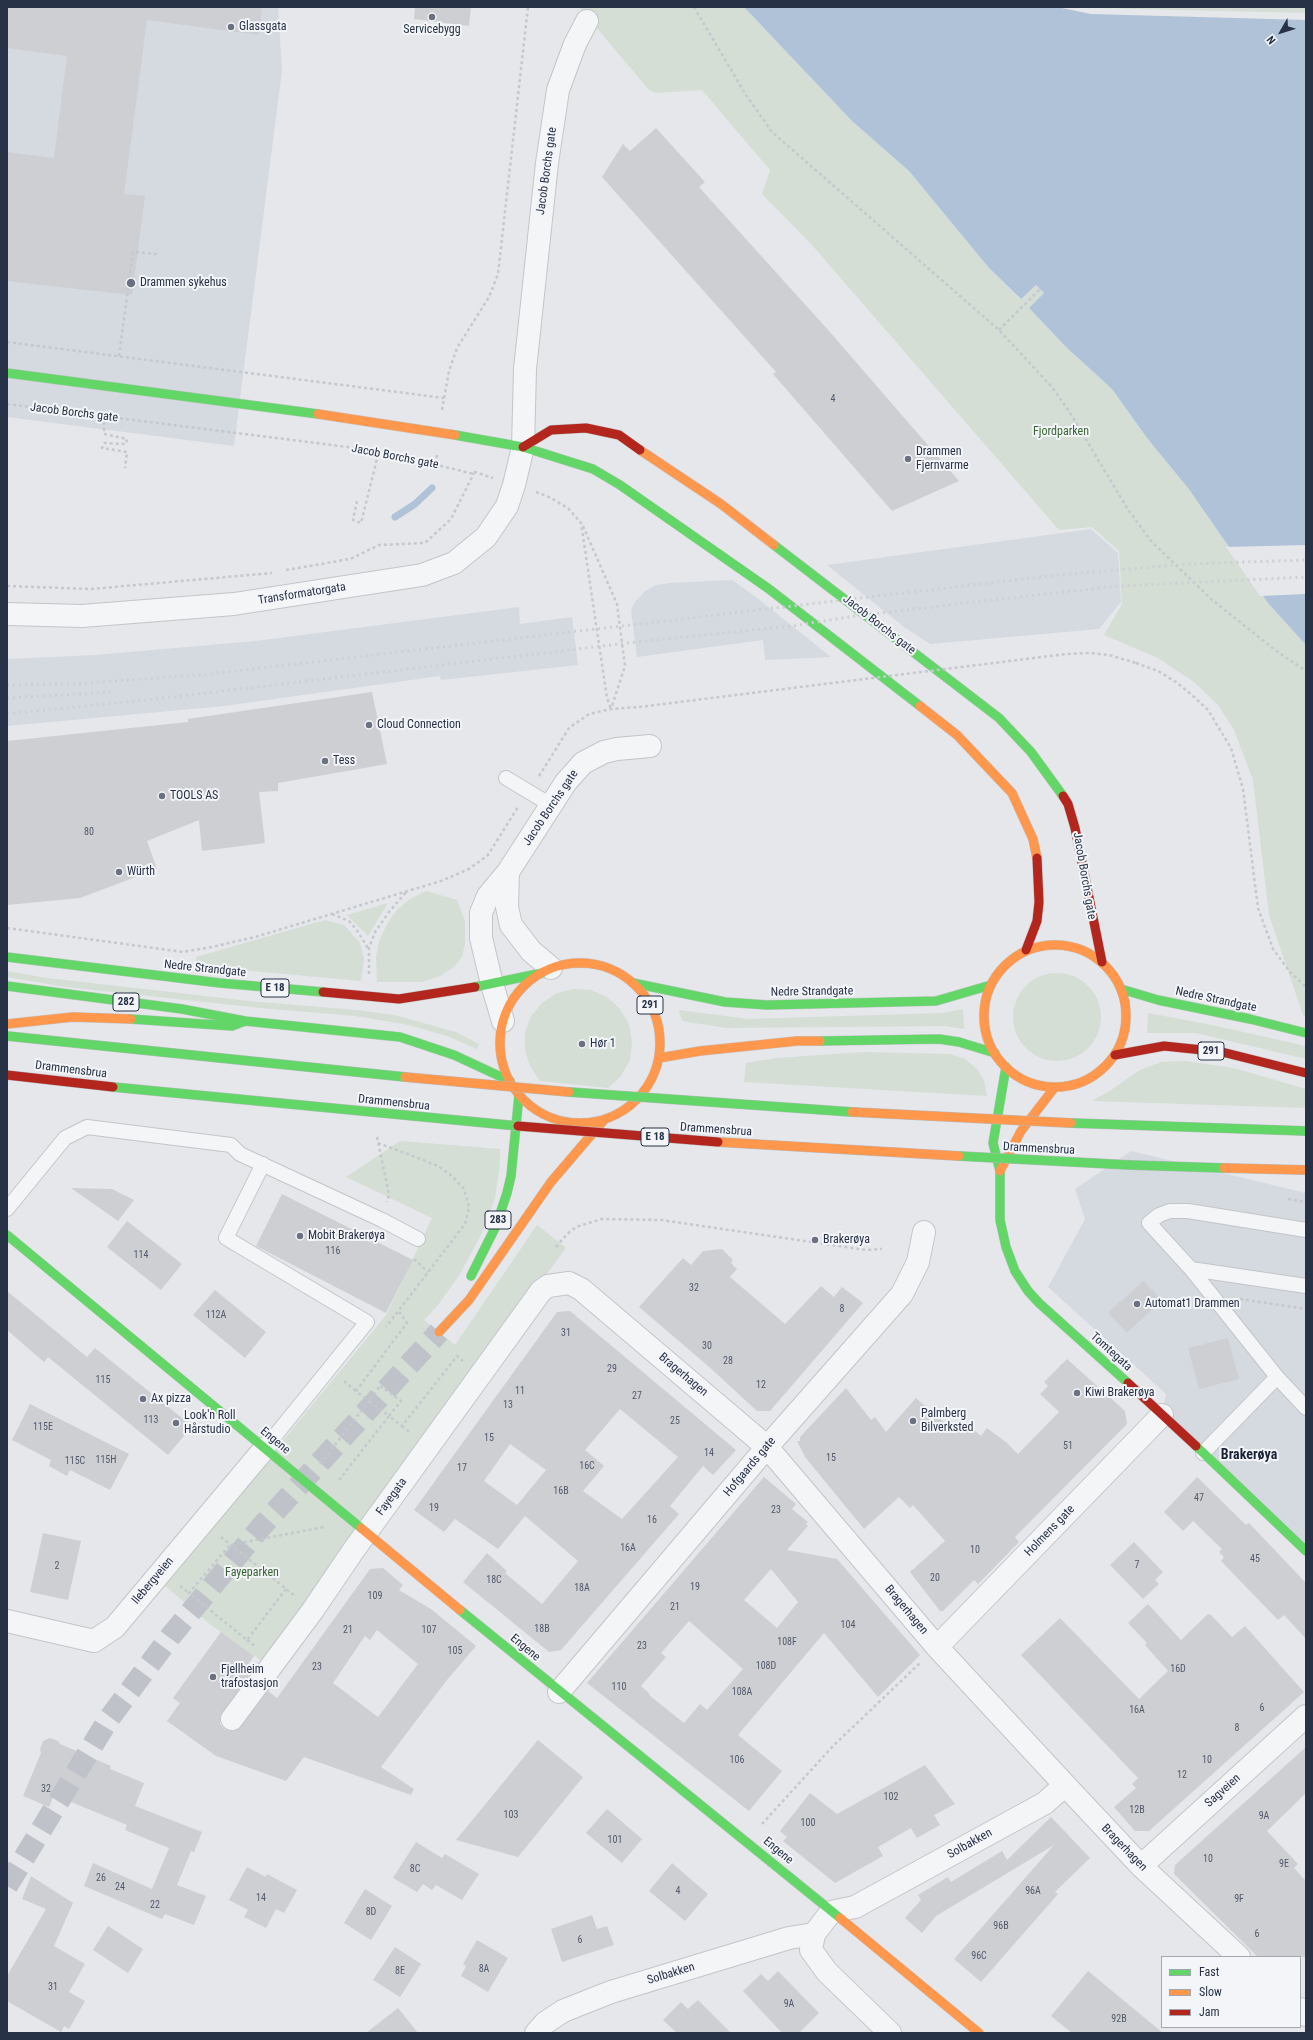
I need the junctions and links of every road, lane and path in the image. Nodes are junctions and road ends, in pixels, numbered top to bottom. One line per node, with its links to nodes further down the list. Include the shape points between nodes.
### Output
1 (528, 7): 10 (path, via 498,274 489,297 457,348)
2 (694, 7): 6 (path, via 746,95 772,132)
3 (587, 21): 14 (street, Jacob Borchs gate, via 575,44 558,90 525,369)
4 (157, 254): 8 (path, via 133,252)
5 (1040, 289): 6 (path)
6 (999, 330): 26 (path, via 1051,386 1069,411 1127,508 1151,541 1211,599)
7 (7, 342): 8 (path)
8 (119, 356): 10 (path)
9 (7, 373): 13 (main road, via 206,398)
10 (444, 398): 13 (path)
11 (7, 404): 12 (path, Jacob Borchs gate)
12 (104, 416): 15 (path, Jacob Borchs gate); 17 (path, via 104,434 127,439 126,444 104,443 102,448 127,452)
13 (440, 432): 14 (main road); 16 (path)
14 (523, 447): 19 (street, Transformatorgata); 37 (main road, via 593,469 620,484 769,589 957,735 1012,793 1033,839 1037,856 1039,902 1037,922); 39 (main road, Jacob Borchs gate, via 551,430 586,428 619,435 721,504 999,718 1036,758 1068,804)
15 (379, 451): 16 (path, Jacob Borchs gate); 20 (path, via 360,522 354,520)
16 (436, 464): 18 (path, Jacob Borchs gate, via 474,474)
17 (125, 468)
18 (475, 472): 19 (path, Jacob Borchs gate); 22 (path, via 451,519 425,543 378,545 350,559)
19 (514, 485): 21 (path, Jacob Borchs gate, via 549,497 568,508); 25 (street, Transformatorgata, via 507,506 486,537 454,563 422,575 234,604 82,616)
20 (357, 501)
21 (582, 523): 27 (path, via 607,698); 27 (path, Jacob Borchs gate, via 617,604 624,666)
22 (283, 571)
23 (276, 572): 24 (path, via 91,589)
24 (7, 586)
25 (7, 614)
26 (1306, 671)
27 (611, 709): 46 (path, bridge, via 1066,654 1109,655 1158,671 1176,682 1208,710 1231,748 1244,789 1258,908 1273,949)
28 (650, 746): 30 (street, Jacob Borchs gate, via 617,748 592,757 574,771)
29 (506, 778): 30 (lane)
30 (551, 805): 32 (street, Jacob Borchs gate)
31 (499, 836): 33 (path, via 488,855 469,869)
32 (508, 872): 40 (street, via 507,907 510,925); 43 (street, Jacob Borchs gate, via 488,896 481,913 482,938)
33 (407, 890): 34 (path); 36 (path, via 375,932)
34 (332, 914): 35 (path, via 255,937 183,952); 36 (path, via 349,921)
35 (7, 928)
36 (369, 948): 41 (path)
37 (1026, 950): 39 (main road, via 1062,944 1086,950); 44 (main road, via 1000,970)
38 (7, 957): 43 (main road, Nedre Strandgate / E 18, via 220,983 399,999 424,997)
39 (1102, 962): 47 (main road, via 1113,974)
40 (546, 970): 42 (main road, 291, via 568,964 585,963 619,972); 43 (main road, Nedre Strandgate / E 18); 48 (main road, 291, via 518,992)
41 (370, 974)
42 (633, 983): 44 (main road, Nedre Strandgate / 291, via 725,1002 767,1005 936,1001); 55 (main road, 291, via 653,1009 658,1025)
43 (492, 984): 48 (street, Jacob Borchs gate)
44 (991, 985): 53 (main road, via 985,1002 984,1020 987,1037)
45 (7, 986): 49 (main road, 282, via 182,1009)
46 (1306, 988)
47 (1121, 989): 51 (main road, Nedre Strandgate); 54 (main road, via 1126,1006 1126,1023)
48 (503, 1020): 59 (main road, 291, via 500,1052 503,1067)
49 (245, 1021): 50 (main road, via 232,1026 73,1017); 59 (main road, via 372,1032 400,1038 454,1055)
50 (7, 1024)
51 (1306, 1034)
52 (7, 1036): 63 (main road, bridge, via 472,1084 718,1103 1029,1122)
53 (995, 1053): 55 (main road, via 959,1042 931,1039 797,1041); 56 (main road)
54 (1115, 1055): 57 (main road, 291, via 1164,1046 1222,1052); 60 (main road, via 1089,1079 1072,1085)
55 (659, 1058): 62 (main road, 291, via 650,1083 642,1094 618,1114)
56 (1006, 1067): 60 (main road, via 1025,1081); 66 (main road, Tomtegata, via 993,1143)
57 (1306, 1073)
58 (7, 1075): 65 (main road, Drammensbrua / E 18, bridge, via 477,1123 734,1143 1107,1164)
59 (510, 1081): 61 (main road, 291)
60 (1054, 1087): 66 (main road, Tomtegata, via 1022,1131)
61 (519, 1095): 62 (main road, 291, via 530,1106 558,1120 589,1123); 78 (main road, 283, via 507,1193 496,1226)
62 (604, 1120): 82 (main road, 283, via 551,1182 469,1300 439,1332)
63 (1306, 1131)
64 (263, 1164): 69 (lane, via 240,1154 231,1145 86,1127 65,1138); 70 (lane); 95 (lane, via 226,1238 367,1322)
65 (1306, 1170)
66 (1000, 1171): 92 (main road, Tomtegata, via 1000,1220 1006,1247 1015,1271 1028,1291)
67 (1288, 1199): 68 (path)
68 (1306, 1202)
69 (7, 1209)
70 (382, 1220): 74 (lane); 84 (path, via 389,1196 378,1143 438,1166 464,1189 469,1207 465,1224)
71 (1306, 1230): 77 (lane, via 1188,1211 1170,1211 1159,1215 1149,1223)
72 (924, 1232): 94 (street, Hofgaards gate, via 918,1262 902,1294)
73 (7, 1235): 95 (main road, Engene)
74 (418, 1239)
75 (556, 1247): 76 (path, via 576,1227 602,1219 661,1220 866,1250)
76 (882, 1249)
77 (1191, 1269): 80 (lane); 81 (lane)
78 (467, 1283)
79 (558, 1284): 94 (street, Bragerhagen, via 569,1283 581,1289); 100 (street, Fayegata, via 541,1291)
80 (1306, 1286)
81 (1210, 1294): 83 (path); 88 (lane)
82 (457, 1300)
83 (1306, 1308)
84 (399, 1312): 85 (path); 89 (path, via 407,1323)
85 (385, 1329)
86 (469, 1366): 93 (path, via 457,1356 402,1426)
87 (347, 1374): 89 (path, via 342,1380)
88 (1277, 1377): 91 (lane); 96 (lane)
89 (356, 1391): 90 (path)
90 (369, 1401): 93 (path); 93 (path, via 380,1386 401,1401); 97 (path)
91 (1306, 1408)
92 (1162, 1415): 96 (main road, Tomtegata); 106 (street, Holmens gate)
93 (389, 1416): 98 (path)
94 (767, 1447): 106 (street, Bragerhagen); 107 (street, Hofgaards gate)
95 (265, 1448): 97 (main road, Engene); 99 (street, Ilebergveien)
96 (1203, 1453): 102 (main road, Tomtegata)
97 (306, 1482): 98 (main road, Engene)
98 (325, 1497): 100 (main road, Engene)
99 (202, 1522): 101 (path); 105 (street, Ilebergveien, via 115,1627 94,1641)
100 (360, 1527): 101 (path); 104 (street, Fayegata); 107 (main road, Engene)
101 (230, 1545): 103 (path); 103 (path, via 189,1593 247,1640)
102 (1306, 1551)
103 (286, 1589): 104 (path)
104 (313, 1610): 109 (street, Fayegata)
105 (7, 1621)
106 (937, 1647): 110 (street, Bragerhagen); 111 (path, via 833,1746)
107 (559, 1692): 111 (main road, Engene)
108 (1306, 1716): 112 (street, Sagveien)
109 (232, 1719)
110 (1065, 1785): 112 (street, Bragerhagen); 113 (street, Solbakken, via 1045,1803 855,1907)
111 (747, 1841): 113 (main road, Engene)
112 (1141, 1866): 115 (street, Bragerhagen)
113 (831, 1912): 114 (street); 118 (main road, Engene)
114 (814, 1934): 116 (street, Solbakken, via 789,1938 611,1992 563,2011 545,2023); 117 (street, via 811,1950 826,1972)
115 (1238, 1956)
116 (536, 2033)
117 (890, 2033)
118 (979, 2033)

